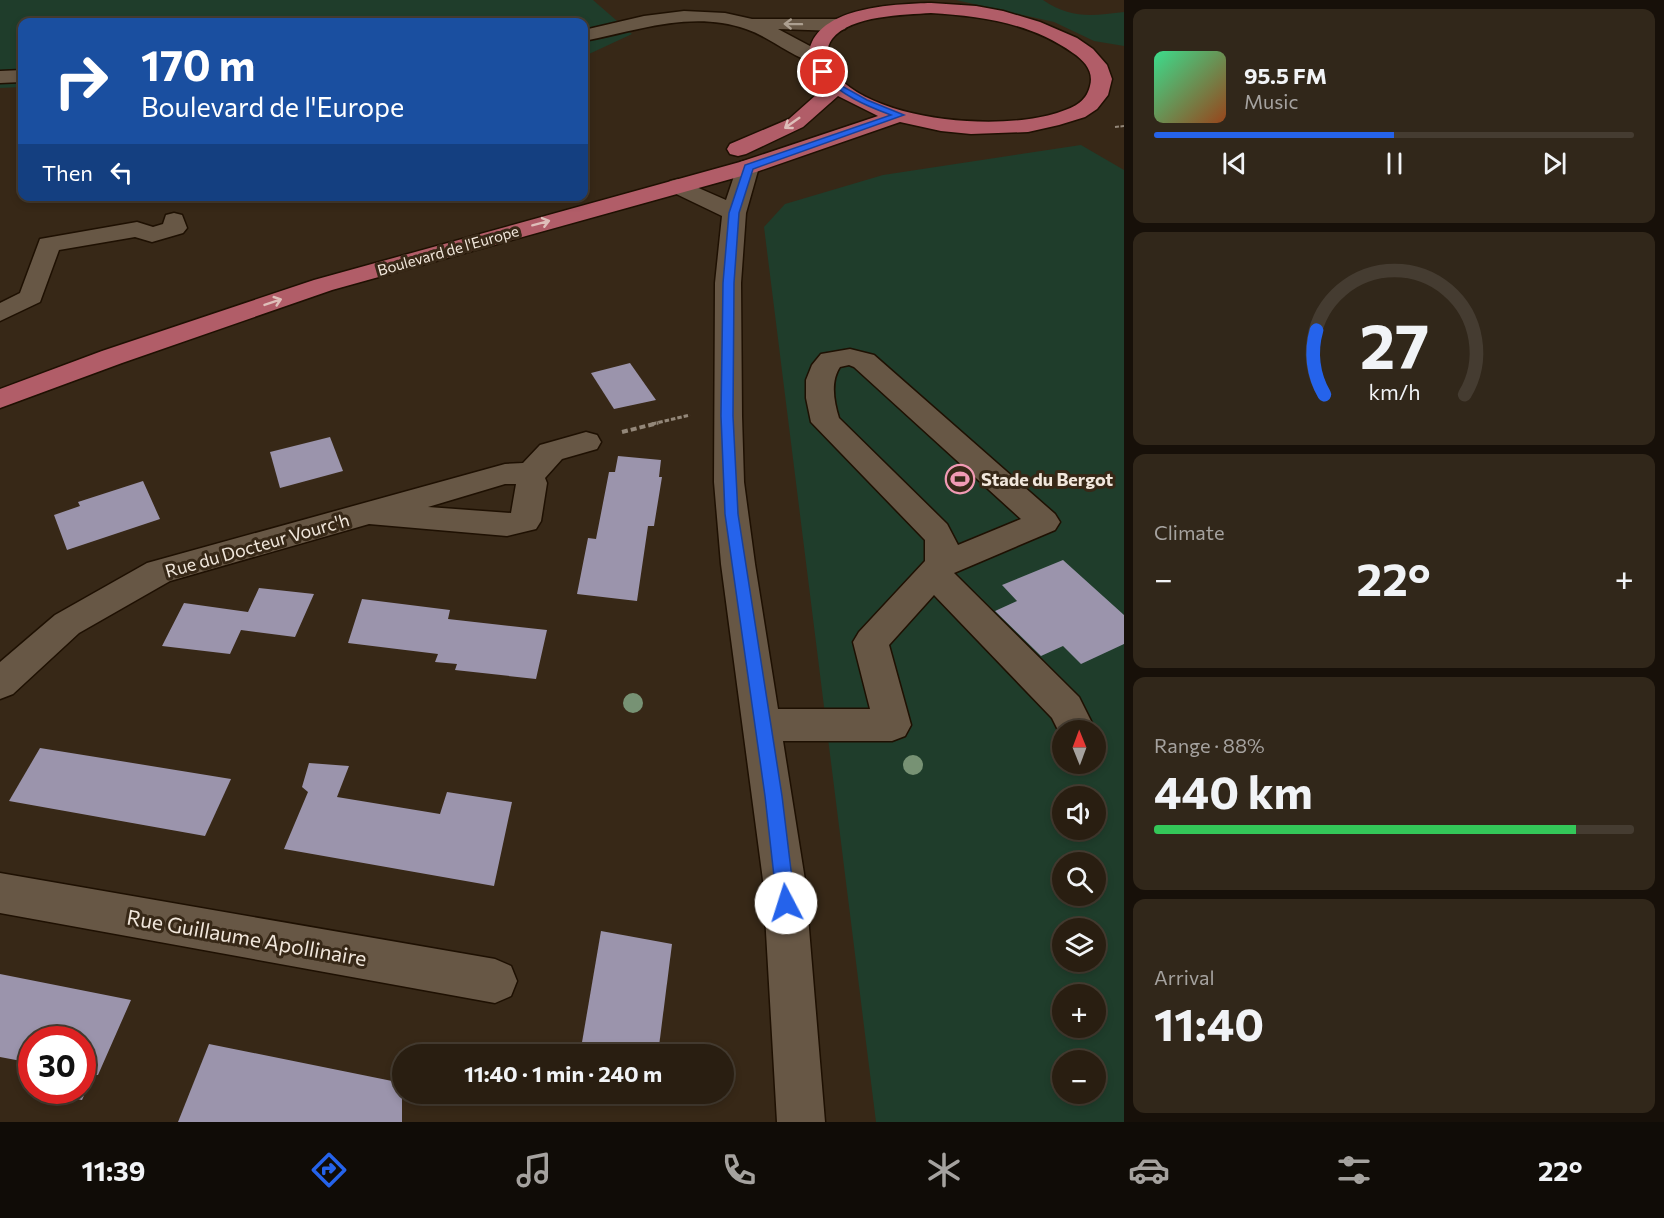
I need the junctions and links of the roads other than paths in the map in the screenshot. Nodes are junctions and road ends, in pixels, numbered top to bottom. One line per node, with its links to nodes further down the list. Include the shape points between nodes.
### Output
1 (694, 0): 5 (street)
2 (939, 0): 4 (main road)
3 (868, 7): 4 (main road); 7 (main road)
4 (963, 10): 9 (main road, via 1037,26 1067,39)
5 (724, 18): 6 (street); 8 (street, via 667,16)
6 (747, 23): 7 (street, one-way to 6); 10 (street)
7 (838, 25): 10 (main road, via 819,43)
8 (588, 35)
9 (1090, 56): 11 (main road); 15 (main road, via 1100,70 1106,98 1066,117 995,128 947,125)
10 (816, 57): 14 (main road)
11 (1113, 59)
12 (18, 76): 13 (street)
13 (0, 77)
14 (837, 87): 15 (main road); 18 (main road, one-way to 18, via 796,123 735,151)
15 (900, 115): 16 (main road, Boulevard de l'Europe)
16 (748, 167): 17 (main road, Boulevard de l'Europe); 20 (street)
17 (678, 186): 20 (street); 24 (main road, Boulevard de l'Europe, one-way to 17, via 323,285)
18 (588, 193)
19 (556, 201): 23 (main road, Boulevard de l'Europe, via 292,276)
20 (734, 213): 31 (street, via 728,283 727,416 732,514)
21 (174, 220): 22 (street, via 175,228 152,235 137,229 49,244 31,297)
22 (0, 313)
23 (0, 378)
24 (0, 399)
25 (586, 442): 26 (street, via 551,452)
26 (529, 476): 27 (street, Rue du Docteur Vourc'h, via 505,474); 27 (street, Rue du Docteur Vourc'h, via 532,483 525,521 518,524)
27 (370, 513): 29 (street, Rue du Docteur Vourc'h, via 159,572 67,624)
28 (938, 569): 28 (street, via 942,541 936,532 826,422 821,409 822,371 831,360 850,357 864,361 1044,522); 30 (street, via 1066,708); 31 (street, via 871,642 892,725)
29 (0, 684)
30 (1072, 720)
31 (763, 725): 34 (street, via 784,880)
32 (0, 893): 33 (street, Rue Guillaume Apollinaire)
33 (495, 981)
34 (801, 1122)

